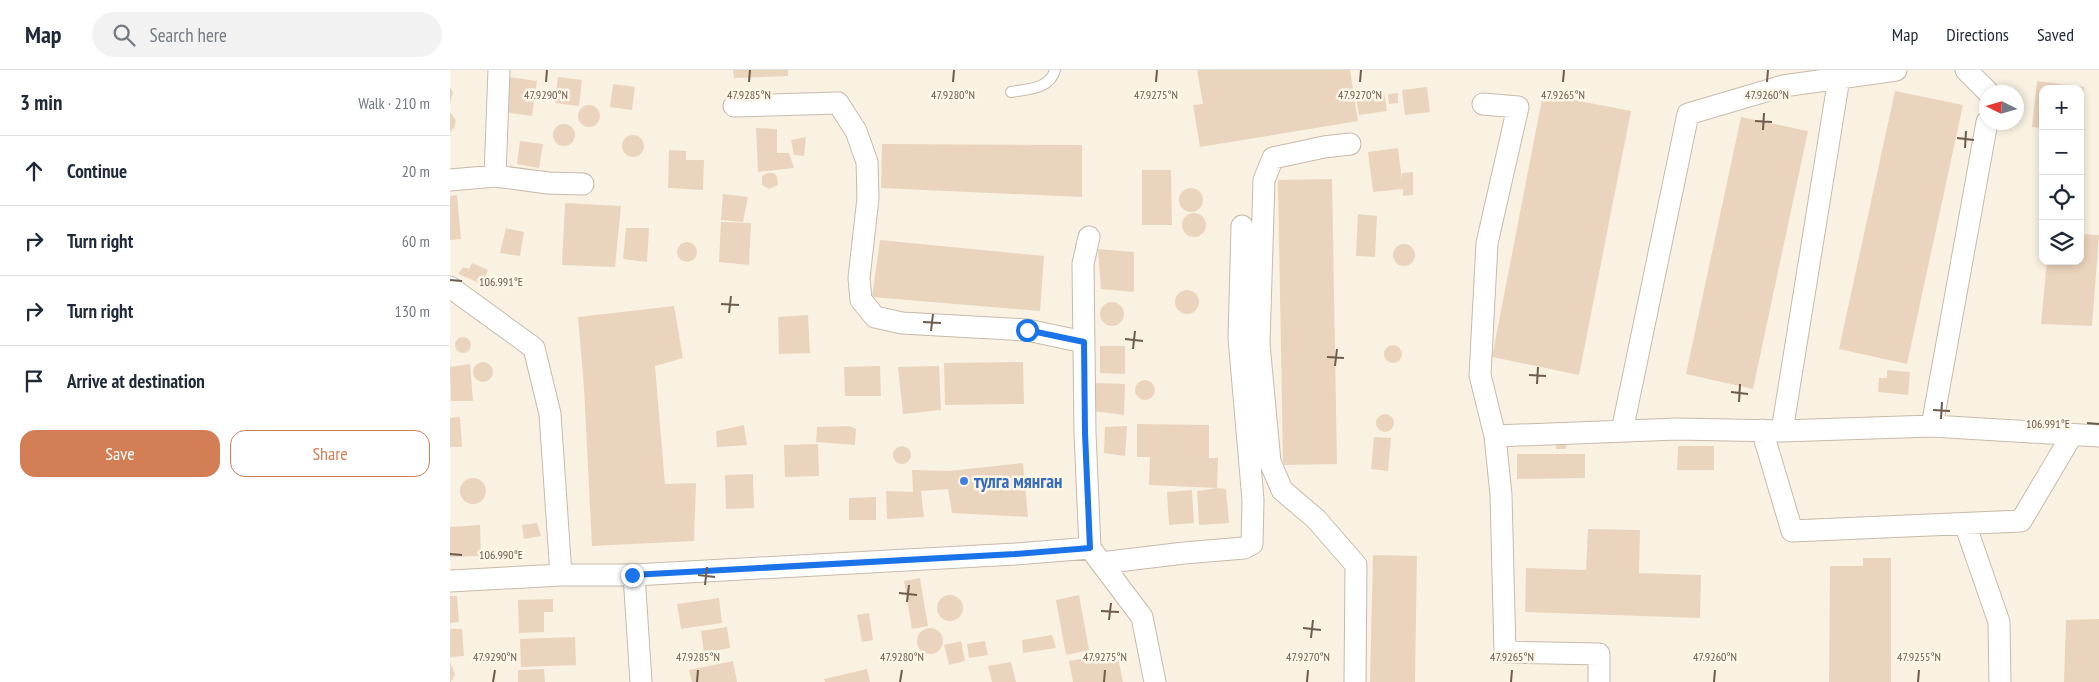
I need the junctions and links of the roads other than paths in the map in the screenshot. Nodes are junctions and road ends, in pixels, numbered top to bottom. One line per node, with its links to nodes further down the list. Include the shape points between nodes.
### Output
1 (499, 70): 12 (street)
2 (1055, 70): 7 (lane, via 1053,77 1044,85)
3 (1896, 70): 5 (street)
4 (1966, 70): 6 (street)
5 (1839, 78): 20 (street); 21 (street, via 1783,86 1688,114)
6 (1981, 85)
7 (1012, 92)
8 (1483, 104): 22 (street, via 1518,107 1487,243 1480,375)
9 (734, 106): 18 (street, via 838,103 856,131 867,162 868,198 859,278 862,300 875,317 902,323 1027,330)
10 (1986, 130): 19 (street)
11 (1350, 144): 32 (street, via 1273,158 1264,180 1259,344 1270,462 1282,490 1316,519 1356,565)
12 (495, 176): 13 (street); 14 (street)
13 (450, 180)
14 (584, 184)
15 (1242, 226): 26 (street, via 1240,338 1253,500 1252,544 1244,548 1184,553)
16 (1089, 237): 18 (street, via 1084,264)
17 (450, 287): 27 (street, via 534,348 550,414)
18 (1084, 342): 26 (street, via 1085,433)
19 (1932, 426): 20 (street); 23 (street)
20 (1772, 430): 21 (street, via 1677,428); 25 (street, via 1792,531)
21 (1622, 431): 22 (street)
22 (1494, 436): 33 (street, via 1501,496 1505,652 1599,654)
23 (2072, 436): 24 (street); 25 (street, via 2022,521)
24 (2099, 436)
25 (1965, 524): 34 (street, via 1999,622)
26 (1095, 556): 28 (street, via 1015,554); 31 (street, via 1142,617)
27 (561, 575): 28 (street); 29 (street)
28 (634, 575): 30 (street)
29 (450, 581)
30 (641, 682)
31 (1155, 682)
32 (1355, 682)
33 (1599, 682)
34 (2000, 682)

